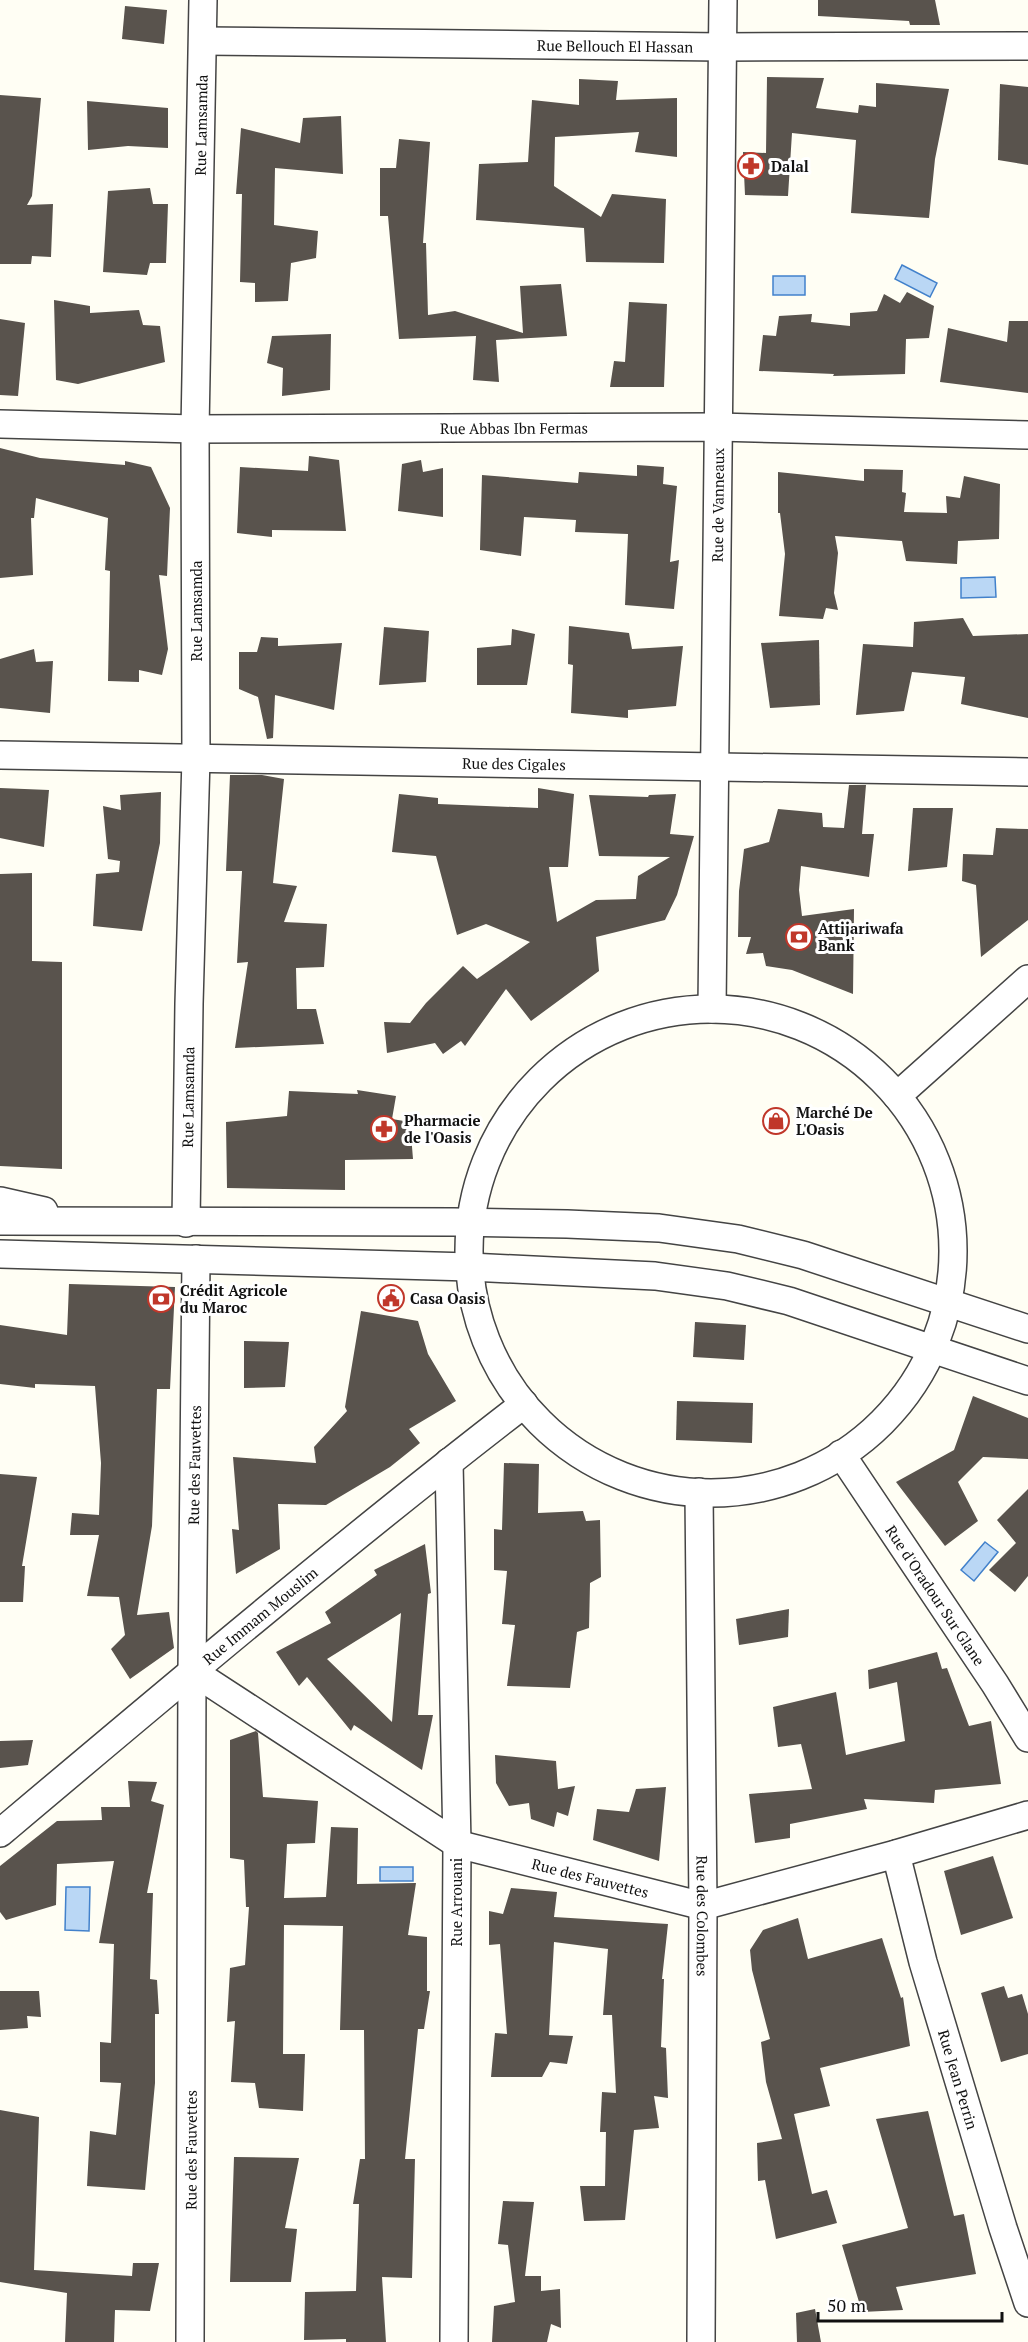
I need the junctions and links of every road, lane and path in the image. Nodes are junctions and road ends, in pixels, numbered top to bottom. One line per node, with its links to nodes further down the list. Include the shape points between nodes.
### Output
1 (203, 0): 3 (street, Rue Lamsamda)
2 (723, 0): 5 (street, Rue de Vanneaux)
3 (204, 41): 5 (street, Rue Bellouch El Hassan); 8 (street, Rue Lamsamda)
4 (1028, 46): 5 (street, Rue Bellouch El Hassan)
5 (722, 47): 7 (street, Rue de Vanneaux)
6 (0, 424): 8 (street, Rue Abbas Ibn Fermas)
7 (718, 427): 8 (street, Rue Abbas Ibn Fermas); 9 (street, Rue Abbas Ibn Fermas); 12 (street, Rue de Vanneaux)
8 (195, 429): 11 (street, Rue Lamsamda)
9 (1028, 435)
10 (0, 755): 11 (street, Rue des Cigales)
11 (196, 758): 12 (street, Rue des Cigales); 20 (street, Rue Lamsamda)
12 (715, 767): 13 (street, Rue des Cigales); 15 (street, Rue de Vanneaux)
13 (1028, 772)
14 (1028, 979): 16 (street)
15 (712, 1009): 16 (street, via 777,1018 806,1028 860,1060); 21 (street, via 667,1013 635,1022 576,1050 550,1071 527,1094 492,1149)
16 (897, 1096): 27 (street, via 930,1146 944,1184 953,1254)
17 (0, 1201): 19 (street)
18 (0, 1221): 19 (street)
19 (89, 1222): 20 (street)
20 (186, 1223): 21 (street)
21 (470, 1223): 25 (street); 27 (street, via 659,1228 738,1239 803,1255)
22 (0, 1254): 23 (street)
23 (129, 1257): 24 (street); 26 (street, via 68,1267)
24 (196, 1259): 25 (street); 35 (street, Rue des Fauvettes)
25 (470, 1267): 29 (street, via 655,1276 727,1286 789,1301); 31 (street, via 484,1335 497,1365)
26 (0, 1270)
27 (947, 1304): 28 (street); 29 (street)
28 (1028, 1329)
29 (933, 1349): 30 (street); 32 (street, via 894,1409)
30 (1028, 1381)
31 (524, 1404): 33 (street, Rue Immam Mouslim); 34 (street, via 545,1427 595,1463 653,1485)
32 (842, 1454): 34 (street, via 797,1476 765,1486); 36 (street, Rue d'Oradour Sur Glane)
33 (449, 1462): 35 (street, Rue Immam Mouslim); 39 (street, Rue Arrouani)
34 (699, 1492): 41 (street, Rue des Colombes)
35 (192, 1671): 38 (street, Rue Immam Mouslim); 39 (street, Rue des Fauvettes); 43 (street, Rue des Fauvettes)
36 (1028, 1738)
37 (1028, 1815): 40 (street, Rue des Fauvettes)
38 (0, 1833)
39 (457, 1844): 41 (street, Rue des Fauvettes); 44 (street, Rue Arrouani)
40 (896, 1854): 41 (street, Rue des Fauvettes); 42 (street, Rue Jean Perrin, via 923,1962)
41 (703, 1906): 45 (street, Rue des Colombes)
42 (1028, 2303)
43 (190, 2342)
44 (454, 2342)
45 (701, 2342)

